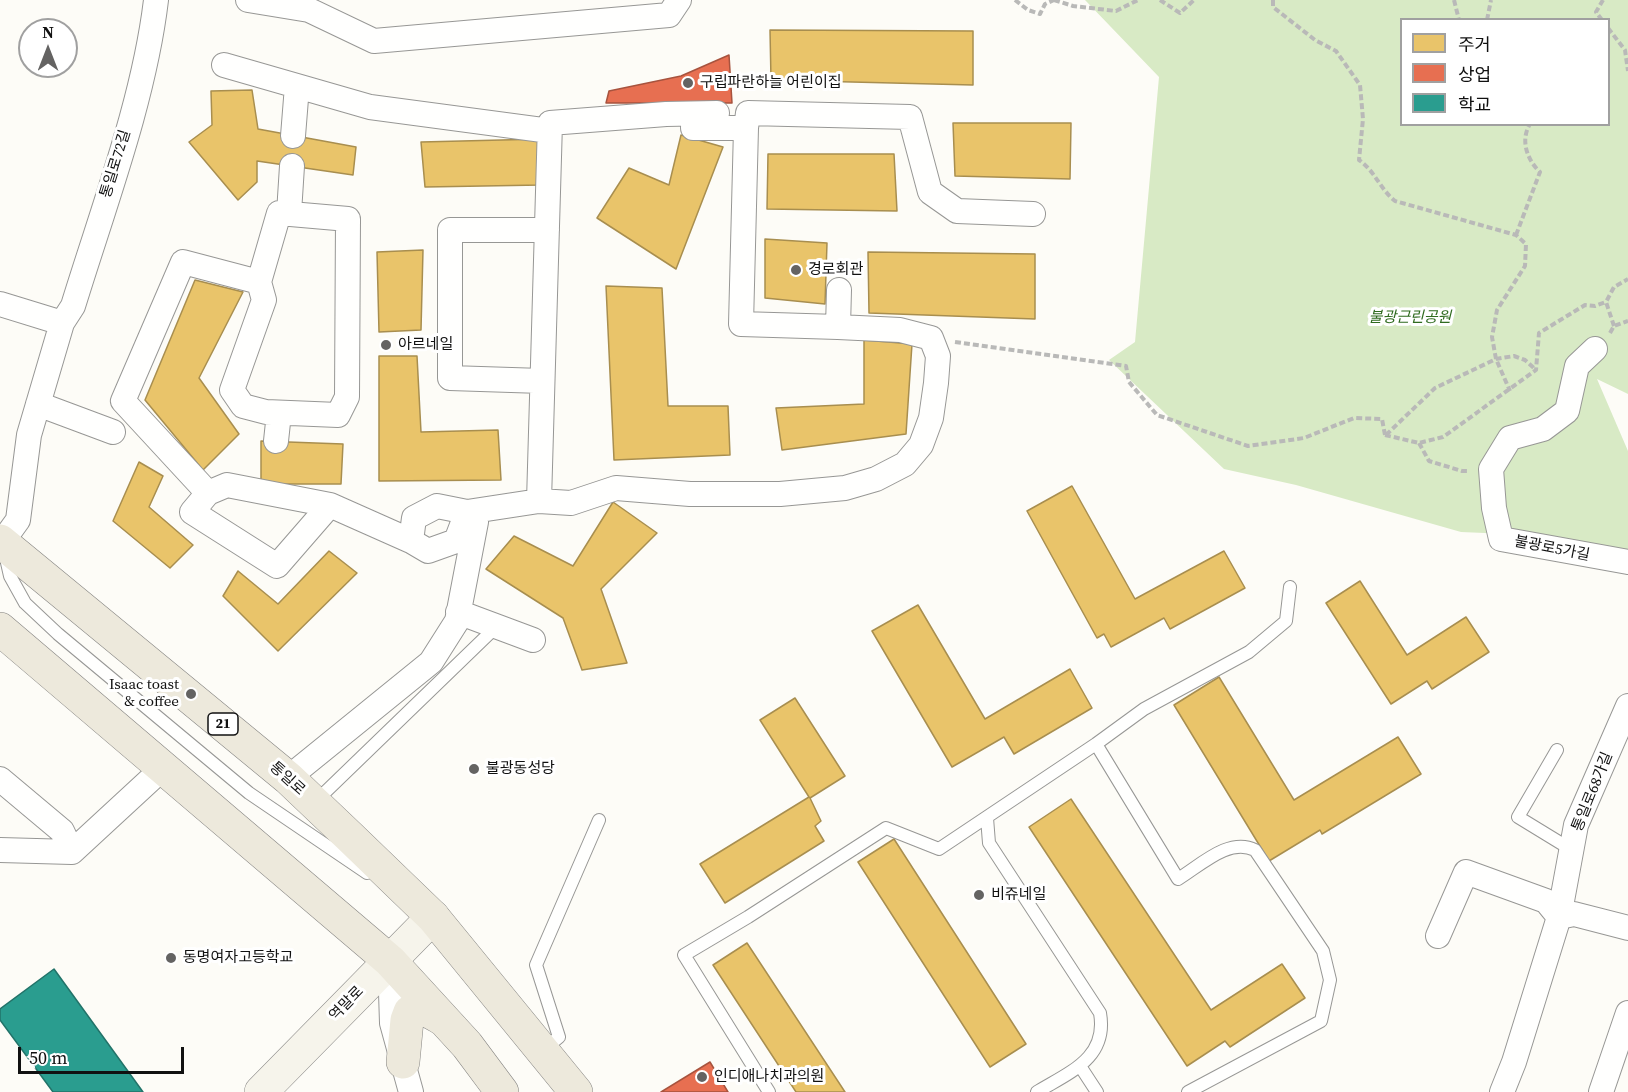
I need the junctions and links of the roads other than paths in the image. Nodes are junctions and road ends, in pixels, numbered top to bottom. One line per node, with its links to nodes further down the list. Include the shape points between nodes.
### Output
1 (156, 0): 18 (street, 통일로72길, via 152,38 118,158 72,306)
2 (248, 0): 3 (street, via 309,10 374,41 669,15)
3 (679, 0)
4 (224, 65): 5 (street)
5 (297, 86): 9 (street, via 370,107); 10 (street)
6 (717, 113): 9 (street, via 550,123)
7 (687, 128): 8 (street)
8 (746, 128): 13 (street, via 748,113 910,117 930,192 957,211); 19 (street, via 741,324)
9 (550, 131): 14 (street)
10 (293, 136)
11 (292, 166): 12 (street)
12 (290, 213): 15 (street, via 279,213); 23 (street, via 348,219 346,397 338,415)
13 (1033, 214)
14 (547, 230): 21 (street); 21 (street, via 450,230 450,378)
15 (259, 282): 23 (street, via 264,300 232,390 243,405); 26 (street, via 183,262 123,401)
16 (839, 290): 19 (street)
17 (0, 304): 18 (street)
18 (62, 323): 22 (street, 통일로72길)
19 (838, 327): 27 (street, via 900,330 930,338 938,356 930,418 921,446 905,464 876,479 845,488 780,494 690,494 616,488 571,503)
20 (1595, 349): 32 (street, 불광로5가길, via 1577,366 1567,411 1543,429 1510,438 1491,469 1494,508 1501,539)
21 (542, 381): 27 (street)
22 (38, 404): 24 (street); 31 (street, 통일로72길, via 29,435 18,520)
23 (279, 412): 25 (street)
24 (113, 432)
25 (276, 441)
26 (208, 493): 28 (street, via 227,485 274,489); 28 (street, via 192,512 277,566)
27 (539, 501): 29 (street)
28 (330, 505): 30 (street)
29 (467, 512): 30 (street, via 437,506 414,518); 30 (street, via 456,541 449,545 428,551); 34 (street, via 476,522)
30 (411, 541)
31 (1, 543): 43 (main road, 통일로 / 21); 52 (lane, via 10,576 25,603 58,634 249,793)
32 (1628, 562)
33 (1290, 587): 39 (lane, via 1286,621 1249,652 1144,709)
34 (458, 612): 35 (street); 43 (street, via 457,621 431,662)
35 (497, 626): 37 (street); 45 (lane)
36 (0, 629): 42 (main road)
37 (532, 640)
38 (1628, 706): 41 (street, 통일로68가길)
39 (1096, 744): 46 (lane); 67 (lane, via 1178,879 1232,845 1245,844 1256,850 1323,951 1330,980 1321,1021)
40 (1557, 750): 49 (lane, via 1518,817)
41 (1619, 755): 49 (street, 통일로68가길, via 1576,825)
42 (164, 768): 50 (street); 55 (main road)
43 (288, 778): 45 (main road, 통일로 / 21)
44 (0, 779): 50 (street, via 62,831)
45 (314, 803): 52 (main road, 통일로 / 21)
46 (987, 818): 59 (lane, via 989,843 1100,1013 1100,1045); 64 (lane, via 939,849 886,828 684,955)
47 (599, 820): 58 (lane, via 536,965 559,1037)
48 (0, 850): 50 (street)
49 (1572, 850): 51 (street, 통일로68가길)
50 (72, 852)
51 (1559, 916): 53 (street, via 1574,914); 54 (street, via 1546,901 1466,872); 68 (street, 통일로68가길, via 1515,1062)
52 (433, 917): 55 (street, 역말로); 58 (main road, 통일로 / 21)
53 (1628, 928)
54 (1438, 936)
55 (390, 961): 57 (main road); 60 (street, via 392,1023); 61 (street, 역말로)
56 (1628, 1013): 69 (street)
57 (444, 1020): 60 (main road, via 426,1009 410,1012); 62 (main road)
58 (542, 1051): 63 (main road, 통일로 / 21)
59 (1080, 1066): 65 (lane); 66 (lane)
60 (407, 1077)
61 (261, 1092)
62 (502, 1092)
63 (576, 1092)
64 (769, 1092)
65 (1037, 1092)
66 (1097, 1092)
67 (1188, 1092)
68 (1502, 1092)
69 (1600, 1092)

